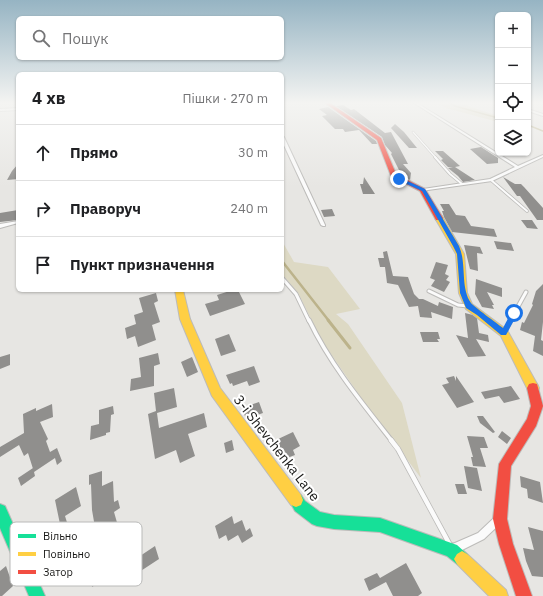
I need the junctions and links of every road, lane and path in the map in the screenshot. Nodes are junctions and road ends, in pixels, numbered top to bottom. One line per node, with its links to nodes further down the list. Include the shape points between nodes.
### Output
1 (367, 131): 9 (street, via 379,139 393,175)
2 (459, 131): 6 (street)
3 (414, 132): 8 (lane, via 450,174)
4 (284, 141): 12 (street)
5 (543, 156): 6 (street)
6 (517, 167): 7 (street)
7 (491, 180): 8 (street); 10 (lane)
8 (462, 184): 9 (street)
9 (423, 190): 18 (street, via 460,254 463,293)
10 (527, 211)
11 (16, 222): 13 (street)
12 (323, 225)
13 (0, 226)
14 (284, 280): 23 (lane, via 296,294 320,343 398,449)
15 (429, 291): 18 (lane, via 458,305)
16 (179, 292): 23 (street, 3-i Shevchenka Lane, via 185,319 216,392 300,506 317,518 334,522 380,525)
17 (526, 292): 19 (lane)
18 (469, 306): 19 (street)
19 (504, 333): 21 (street, via 532,386 537,406 532,422 505,464)
20 (0, 511): 22 (street)
21 (500, 519): 23 (street, via 481,536); 27 (street)
22 (10, 534)
23 (452, 550): 26 (street, 3-i Shevchenka Lane)
24 (33, 586): 25 (street)
25 (37, 596)
26 (500, 596)
27 (524, 596)

